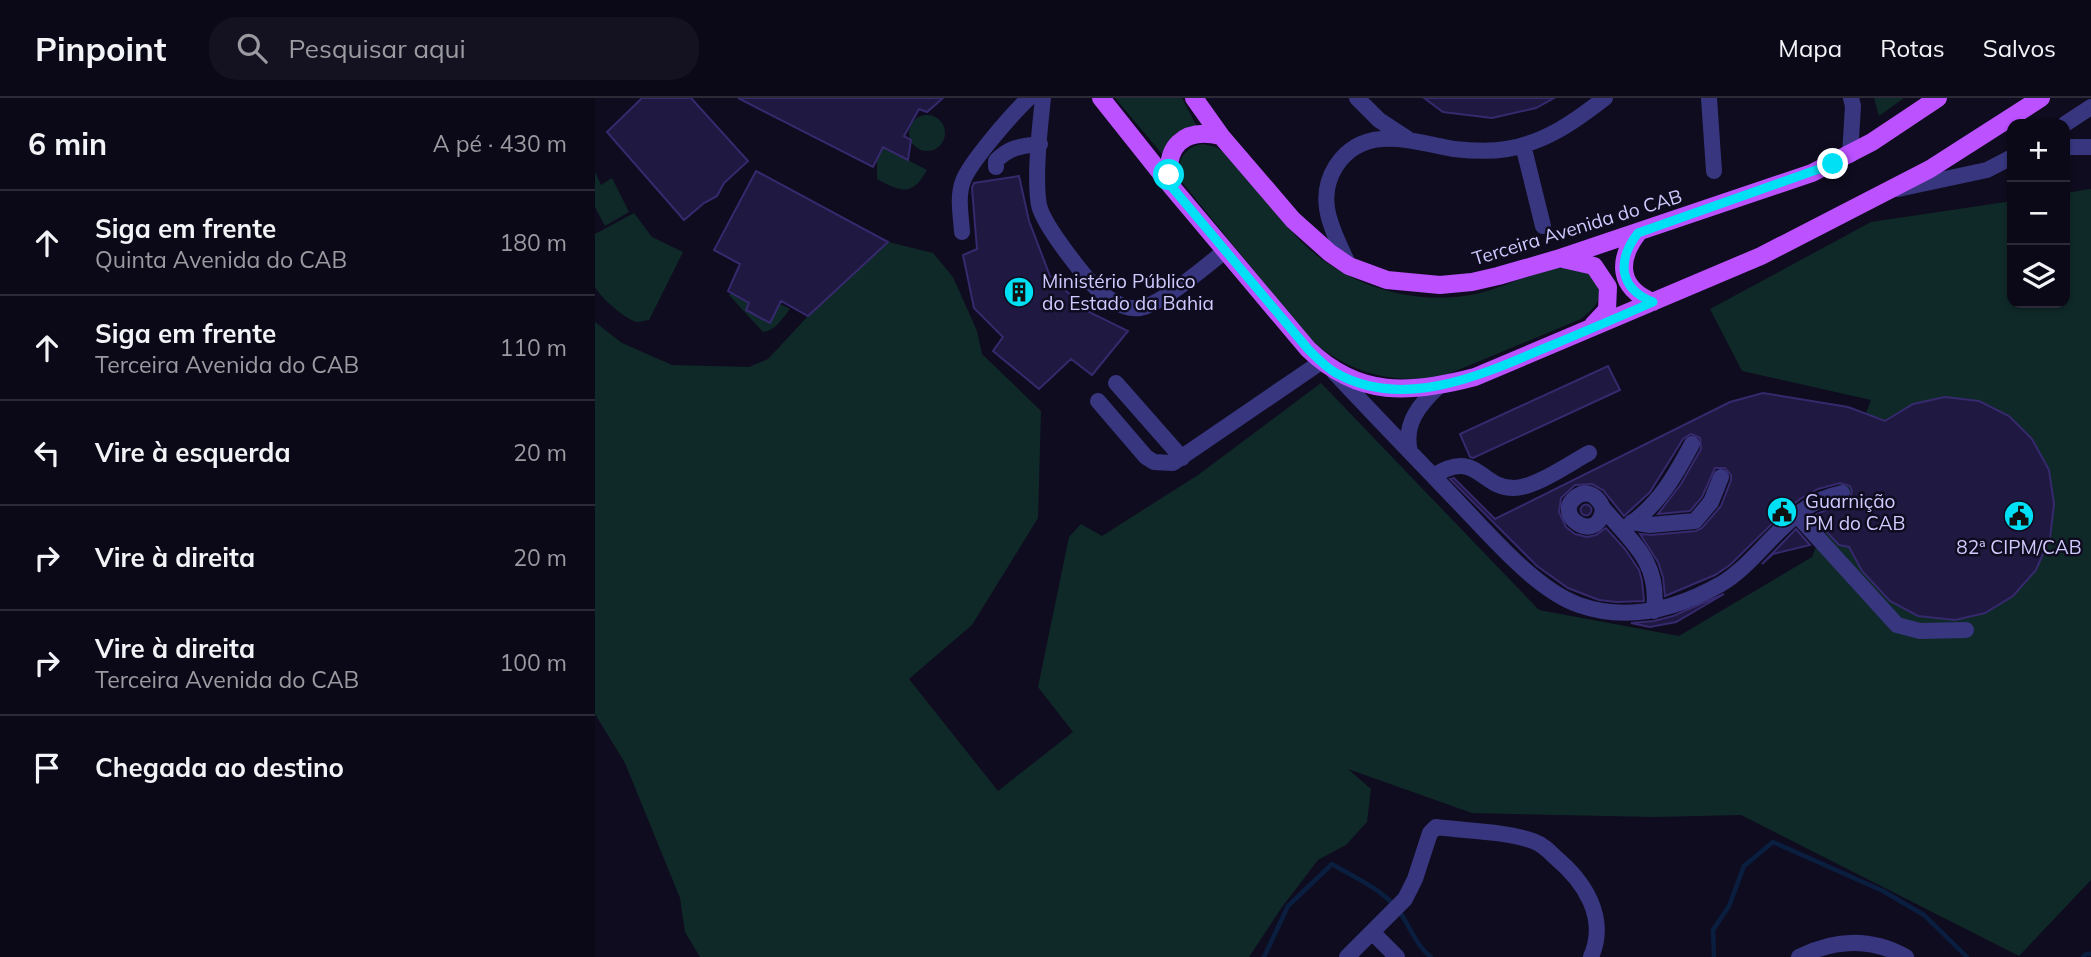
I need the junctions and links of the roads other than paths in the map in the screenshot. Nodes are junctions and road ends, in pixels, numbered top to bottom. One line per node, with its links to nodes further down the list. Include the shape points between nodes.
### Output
1 (1029, 98): 28 (street, via 967,173 961,191)
2 (1043, 98): 17 (street)
3 (1101, 98): 25 (main road)
4 (1194, 98): 15 (main road, Terceira Avenida do CAB)
5 (1357, 98): 11 (street)
6 (1605, 98): 18 (street, via 1568,126)
7 (1709, 98): 24 (street)
8 (1851, 98): 21 (street)
9 (1938, 98): 21 (main road, Terceira Avenida do CAB)
10 (2041, 98): 26 (main road, via 1930,169)
11 (1374, 106): 16 (street)
12 (2089, 109): 13 (street); 14 (street)
13 (2070, 121)
14 (2091, 129)
15 (1221, 136): 25 (main road, via 1194,134 1180,142 1168,165); 32 (main road, Terceira Avenida do CAB, via 1293,220)
16 (1408, 139): 18 (street, via 1478,151); 32 (street, via 1381,139 1347,152 1329,180 1326,208)
17 (1039, 144): 23 (street, via 1005,151); 30 (street, via 1041,215 1103,295 1118,304 1131,308 1154,302)
18 (1523, 145): 27 (street)
19 (2070, 147): 20 (street)
20 (2091, 147)
21 (1850, 155): 29 (main road, Terceira Avenida do CAB, via 1812,173)
22 (2007, 160): 26 (street, via 1987,170)
23 (996, 167)
24 (1714, 171)
25 (1171, 186): 30 (main road)
26 (1886, 191): 33 (main road, via 1761,256)
27 (1542, 226)
28 (962, 232)
29 (1638, 233): 31 (main road, Terceira Avenida do CAB); 33 (main road, via 1626,250 1624,271 1634,292)
30 (1225, 251): 35 (main road)
31 (1557, 259): 32 (main road, Terceira Avenida do CAB, via 1485,279 1440,285 1387,280); 34 (main road, via 1594,266 1608,288 1608,310)
32 (1349, 266)
33 (1653, 302): 34 (main road)
34 (1588, 330): 37 (main road, via 1475,377)
35 (1327, 367): 37 (main road, via 1374,387); 40 (street); 42 (street)
36 (1116, 383): 42 (street)
37 (1440, 385): 40 (street, via 1411,420)
38 (1098, 401): 42 (street, via 1146,457 1163,464)
39 (1692, 443): 48 (street, via 1668,489)
40 (1410, 452): 43 (street)
41 (1589, 453): 43 (street, via 1519,488 1502,486 1466,467 1447,467)
42 (1182, 458)
43 (1433, 476): 49 (street, via 1504,549 1555,592 1603,611)
44 (1721, 477): 48 (street, via 1711,502 1695,521)
45 (1842, 493): 47 (street, via 1820,499)
46 (1603, 508): 48 (street)
47 (1797, 515): 49 (street, via 1723,583); 50 (street, via 1897,625 1920,631)
48 (1627, 526): 49 (street, via 1652,570)
49 (1654, 611)
50 (1966, 631)
51 (1372, 932): 52 (street); 53 (street); 54 (street, via 1411,890 1436,827 1517,837 1544,847 1570,869 1589,898 1597,932)
52 (1347, 957)
53 (1397, 957)
54 (1591, 957)
55 (1798, 957): 56 (street, via 1840,942 1859,942)
56 (1906, 957)

